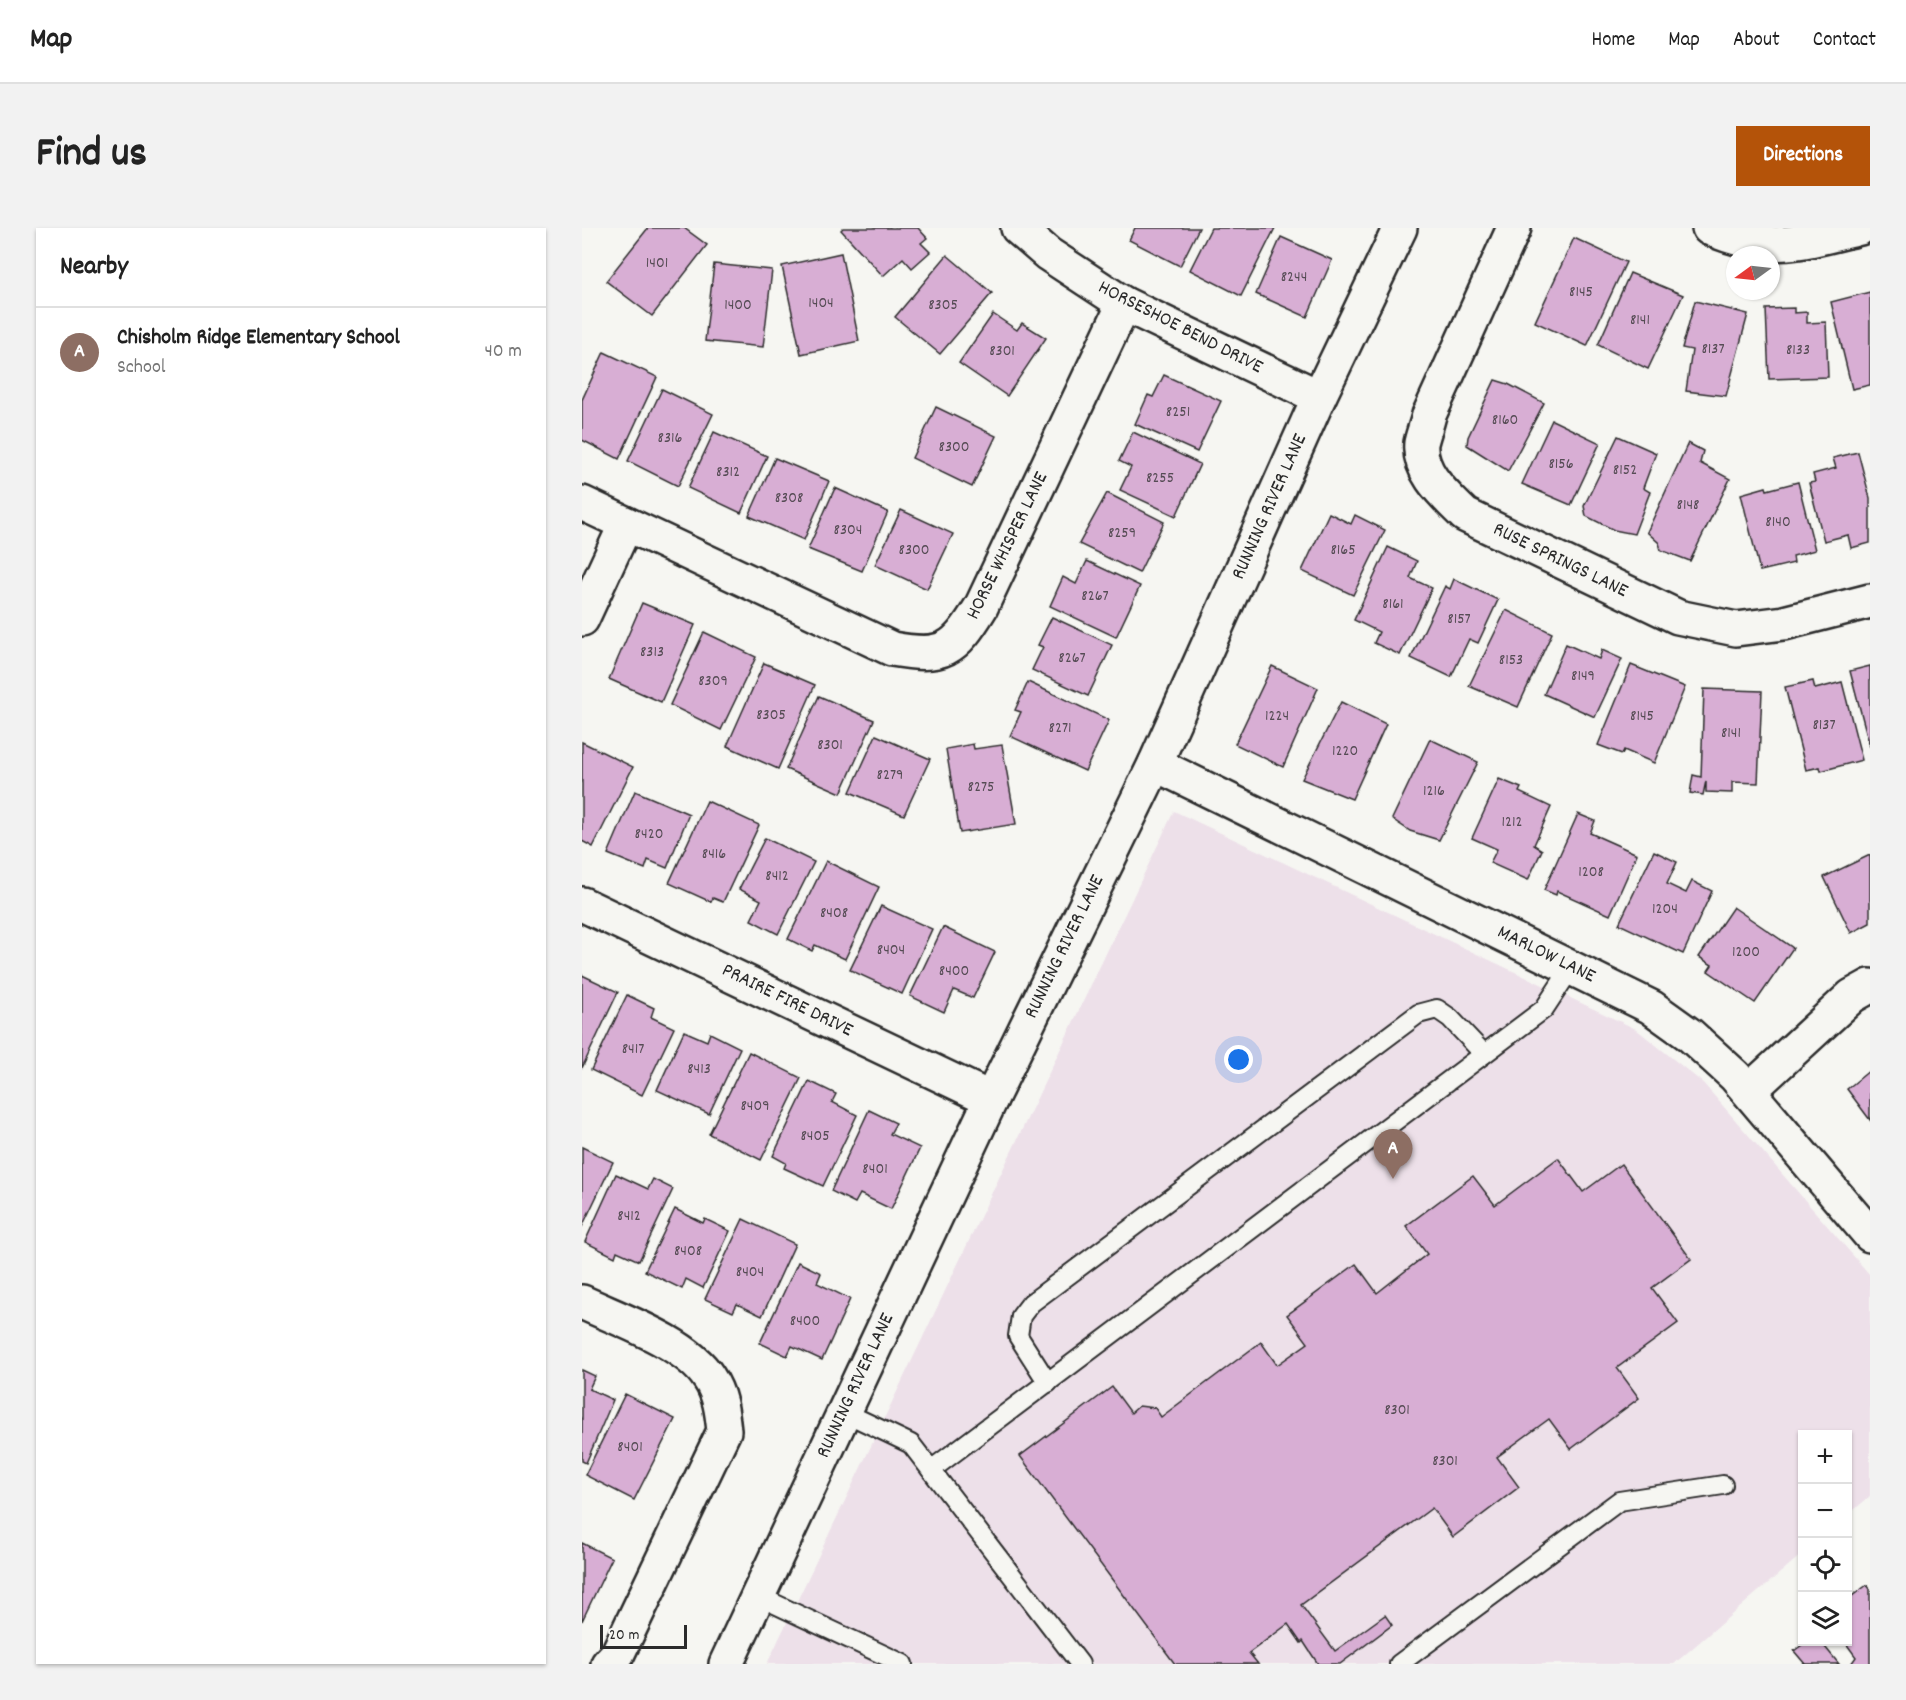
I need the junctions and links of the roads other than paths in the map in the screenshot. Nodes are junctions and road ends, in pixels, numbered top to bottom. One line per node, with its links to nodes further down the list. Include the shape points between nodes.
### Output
1 (1018, 228): 6 (street, HORSESHOE BEND DRIVE, via 1048,254)
2 (1400, 228): 7 (street, RUNNING RIVER LANE)
3 (1514, 228): 10 (street, RUSE SPRINGS LANE, via 1429,415 1421,445 1425,469 1440,492 1465,515 1689,620 1736,629 1784,623)
4 (1709, 228): 5 (street, via 1760,244 1800,243)
5 (1860, 228)
6 (1124, 304): 7 (street, HORSESHOE BEND DRIVE); 9 (street, HORSE WHISPER LANE, via 981,607 965,633 948,647 923,654 892,649)
7 (1319, 397): 12 (street, RUNNING RIVER LANE)
8 (582, 503): 9 (street, HORSE WHISPER LANE)
9 (626, 524): 11 (street)
10 (1870, 601)
11 (582, 619)
12 (1155, 764): 14 (street, MARLOW LANE); 18 (street, RUNNING RIVER LANE)
13 (582, 904): 18 (street, PRAIRE FIRE DRIVE)
14 (1571, 968): 16 (lane, via 1544,1009); 17 (street, MARLOW LANE, via 1651,1007 1690,1035)
15 (1870, 986): 17 (street, via 1852,996)
16 (1484, 1054): 21 (lane); 21 (lane, via 1437,1009 1418,1014 1031,1303 1021,1316 1018,1336)
17 (1749, 1091): 19 (street, MARLOW LANE)
18 (991, 1099): 22 (street, RUNNING RIVER LANE)
19 (1870, 1235)
20 (582, 1302): 26 (street, via 690,1356 710,1378 721,1404 724,1431 618,1653)
21 (1048, 1383): 23 (lane)
22 (844, 1412): 23 (lane, via 911,1444); 25 (street, RUNNING RIVER LANE)
23 (931, 1470): 29 (lane)
24 (1723, 1485): 30 (lane, via 1619,1501)
25 (758, 1596): 27 (street, RUNNING RIVER LANE); 28 (lane)
26 (608, 1664)
27 (726, 1664)
28 (903, 1664)
29 (1080, 1664)
30 (1399, 1664)

